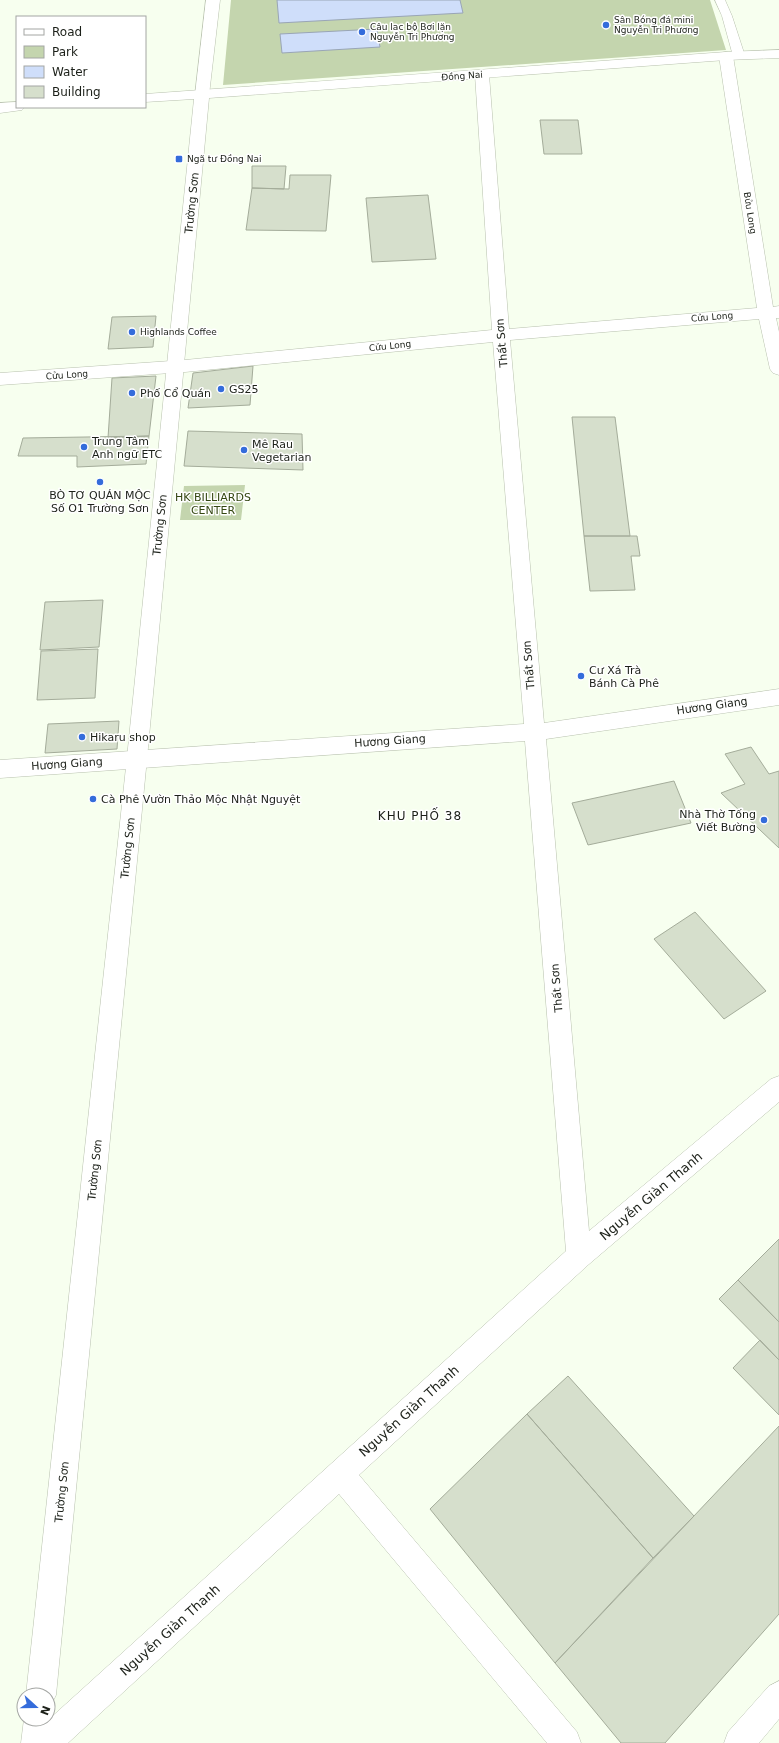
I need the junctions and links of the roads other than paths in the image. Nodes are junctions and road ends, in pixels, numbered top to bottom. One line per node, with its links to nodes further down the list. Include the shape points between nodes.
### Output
1 (213, 0): 6 (street, Trường Sơn)
2 (720, 0): 4 (lane, via 727,16)
3 (779, 54): 4 (street, Đồng Nai)
4 (733, 56): 5 (street, Đồng Nai); 10 (street, Bửu Long)
5 (482, 74): 6 (street, Đồng Nai); 11 (street, Thất Sơn)
6 (202, 95): 7 (street, Đồng Nai); 12 (street, Trường Sơn)
7 (146, 98)
8 (16, 107): 9 (street)
9 (0, 108)
10 (772, 312): 11 (street, Cửu Long); 13 (street, Bửu Long)
11 (501, 336): 12 (street, Cửu Long); 16 (street, Thất Sơn)
12 (176, 367): 14 (street, Cửu Long); 17 (street, Trường Sơn)
13 (779, 369)
14 (0, 379)
15 (779, 697): 16 (street, Hương Giang)
16 (535, 732): 17 (street, Hương Giang); 20 (street, Thất Sơn)
17 (137, 758): 18 (street, Hương Giang); 22 (street, Trường Sơn)
18 (0, 769)
19 (775, 1098): 20 (street, Nguyễn Giàn Thanh)
20 (580, 1256): 21 (street, Nguyễn Giàn Thanh)
21 (340, 1474): 26 (street, Nguyễn Giàn Thanh); 27 (street)
22 (42, 1687)
23 (779, 1696): 28 (street)
24 (38, 1727): 25 (street)
25 (36, 1743)
26 (46, 1743)
27 (566, 1743)
28 (739, 1743)

